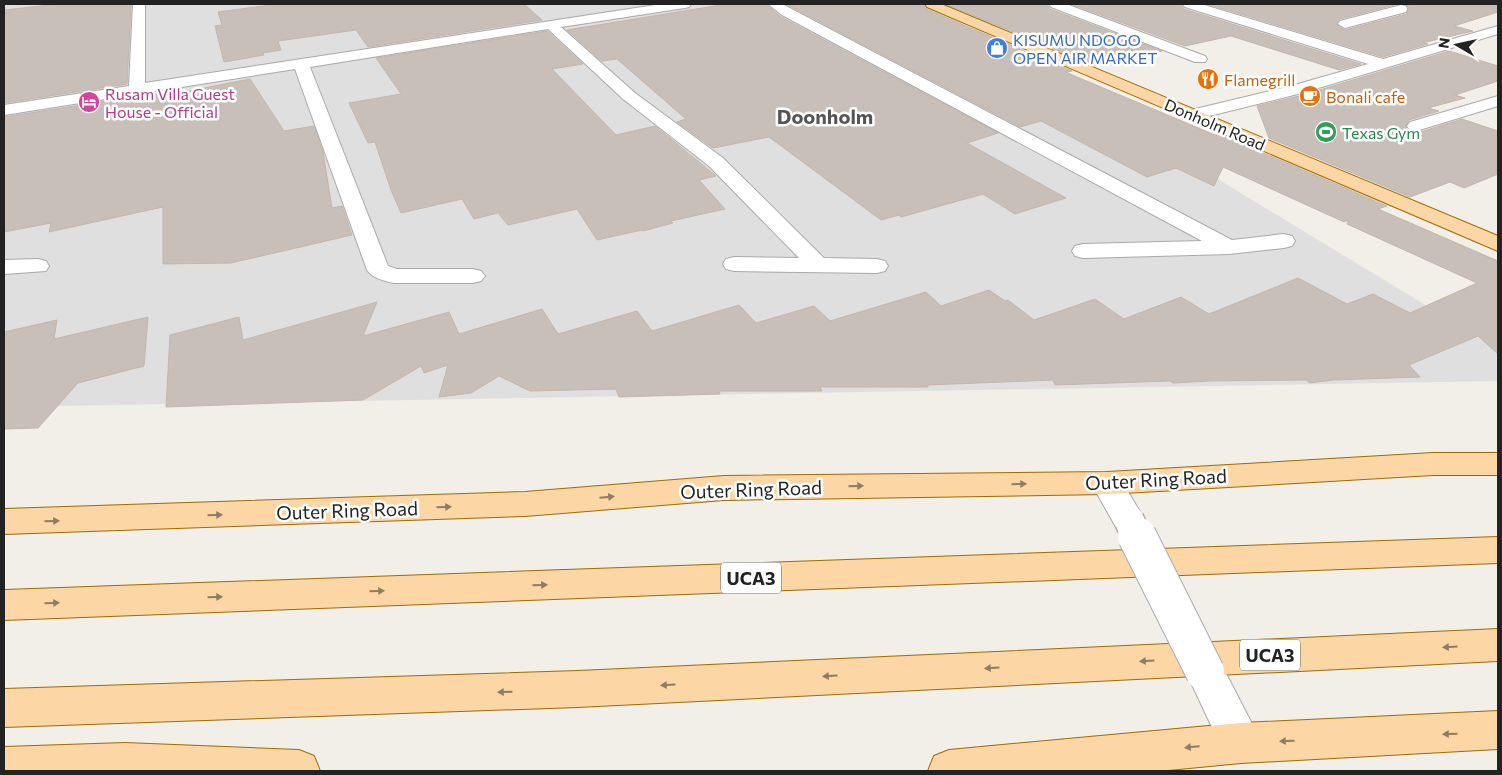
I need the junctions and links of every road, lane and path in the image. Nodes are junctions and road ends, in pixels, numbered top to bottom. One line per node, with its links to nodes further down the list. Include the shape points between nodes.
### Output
1 (139, 4): 19 (street)
2 (685, 4): 7 (street)
3 (774, 4): 26 (street)
4 (931, 4): 22 (main road, Donholm Road)
5 (1056, 4): 16 (street)
6 (1189, 4): 18 (street)
7 (657, 6): 12 (street)
8 (1358, 8): 10 (street)
9 (1401, 9): 10 (street)
10 (1381, 14): 11 (street)
11 (1346, 24)
12 (551, 25): 17 (street); 29 (street, via 629,96 716,162)
13 (1498, 30): 14 (street)
14 (1475, 37): 15 (street); 18 (street)
15 (1498, 43)
16 (1200, 59)
17 (301, 64): 19 (street); 33 (street, via 378,270 394,276)
18 (1383, 64): 22 (street)
19 (137, 88): 21 (street)
20 (1498, 101): 23 (street)
21 (4, 110)
22 (1193, 116): 25 (main road, Donholm Road)
23 (1416, 126)
24 (1284, 241): 26 (street)
25 (1498, 244)
26 (1229, 247): 27 (street)
27 (1083, 251)
28 (734, 264): 29 (street)
29 (818, 265): 31 (street)
30 (38, 266): 32 (street)
31 (877, 266)
32 (4, 267)
33 (473, 276)
34 (1498, 464): 35 (main road, Outer Ring Road, via 1433,464)
35 (1107, 483): 36 (main road, Outer Ring Road, one-way to 35, via 525,504 724,488); 42 (street, bridge)
36 (4, 522)
37 (1498, 550): 38 (main road, UCA3, one-way to 37)
38 (4, 605)
39 (1498, 645): 40 (main road, UCA3, one-way to 40, via 578,689)
40 (4, 708)
41 (1498, 730): 42 (main road, one-way to 42)
42 (1241, 743): 45 (main road, one-way to 45)
43 (4, 768): 44 (main road, via 124,764)
44 (299, 771)
45 (949, 771)

